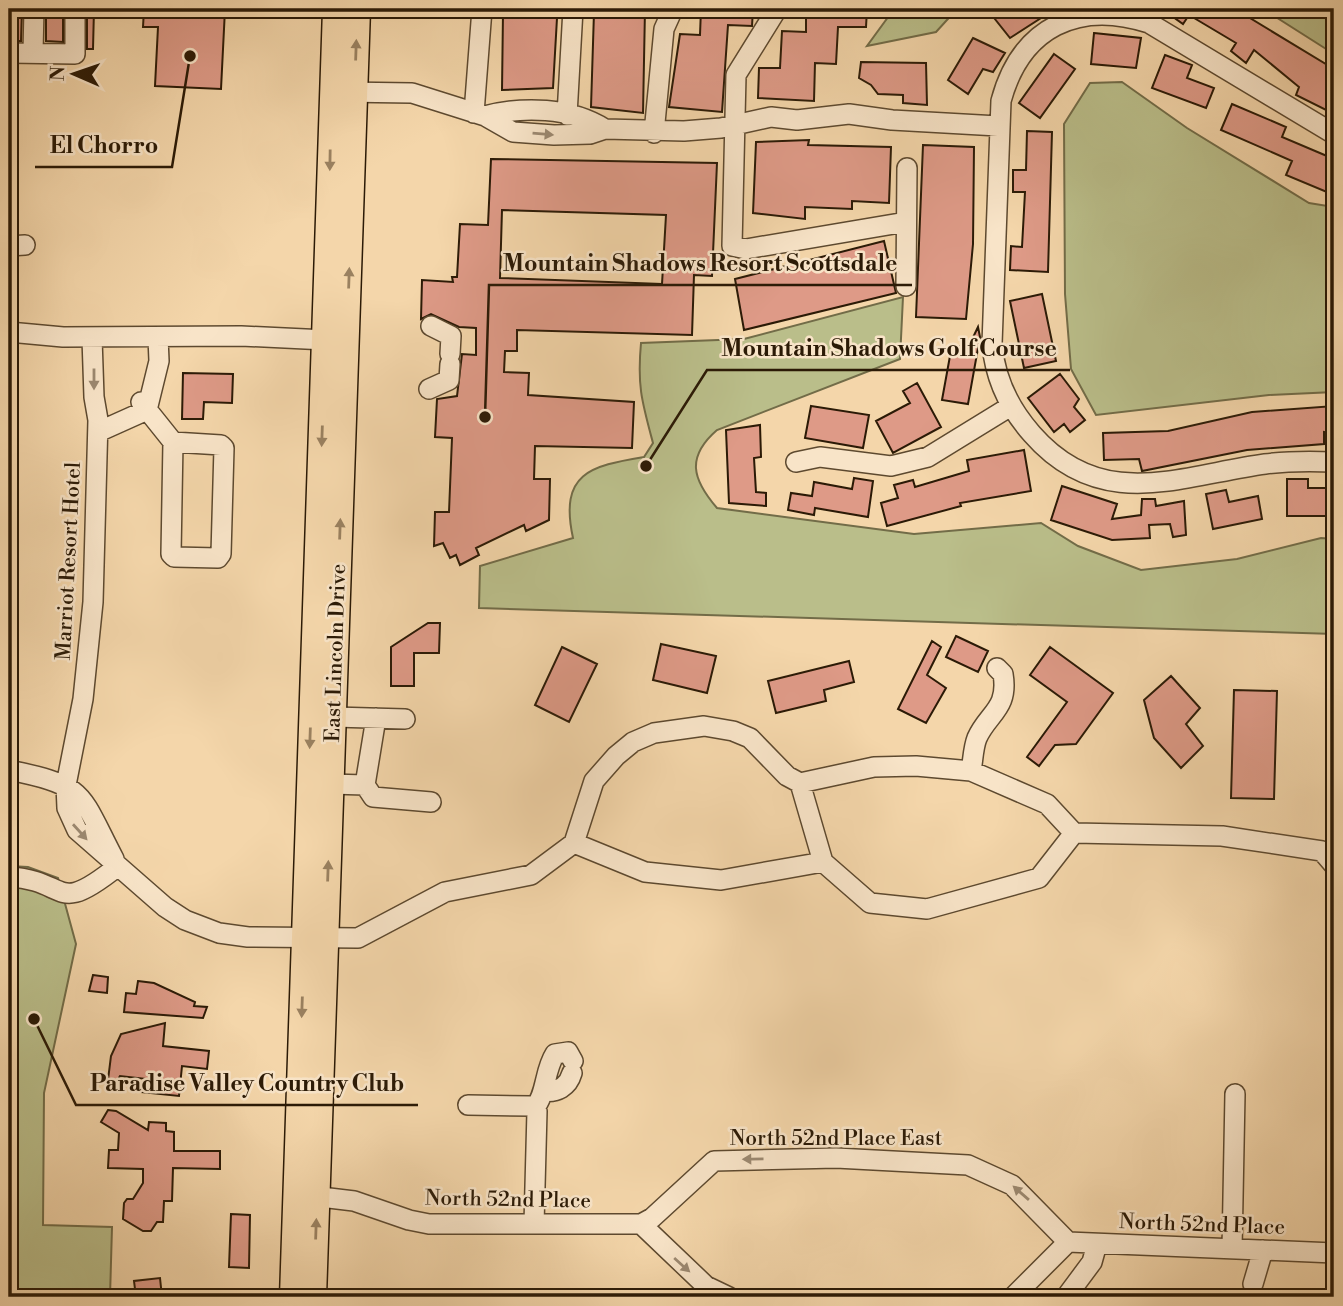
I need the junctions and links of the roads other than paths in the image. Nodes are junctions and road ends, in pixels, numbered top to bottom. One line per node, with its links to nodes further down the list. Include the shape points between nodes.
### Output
1 (34, 9): 9 (street)
2 (75, 9): 9 (street, via 75,54)
3 (335, 9): 11 (main road, East Lincoln Drive)
4 (358, 9): 11 (main road, East Lincoln Drive, one-way to 4)
5 (482, 9): 12 (street)
6 (573, 9): 13 (street)
7 (673, 9): 17 (street, via 664,29)
8 (777, 9): 14 (street, via 736,75)
9 (33, 52): 10 (street)
10 (9, 53)
11 (343, 92): 12 (street, via 412,93); 22 (main road, East Lincoln Drive, one-way to 22); 31 (main road, East Lincoln Drive, one-way to 11)
12 (479, 115): 13 (street, via 511,109); 16 (street, one-way to 16, via 513,131 554,135)
13 (568, 115): 16 (street, via 586,117)
14 (734, 125): 15 (street, via 771,117 797,120 849,114); 17 (street); 20 (street, via 732,246 746,248)
15 (998, 126): 18 (street, via 1008,77 1023,54 1042,35 1067,21 1101,13 1123,15 1173,35); 29 (street, via 992,344 998,378)
16 (604, 129): 17 (street)
17 (654, 133)
18 (1334, 134)
19 (907, 168): 20 (street)
20 (906, 222): 21 (street)
21 (906, 286)
22 (327, 305): 27 (main road, East Lincoln Drive); 31 (main road, via 336,322 335,394)
23 (431, 326): 28 (street, via 451,336 449,380)
24 (9, 332): 26 (street)
25 (158, 337): 26 (street); 27 (street); 30 (street, via 155,384)
26 (92, 338): 32 (street, Marriot Resort Hotel, one-way to 32)
27 (326, 340): 37 (main road, East Lincoln Drive, one-way to 37)
28 (429, 389)
29 (1011, 406): 34 (street, via 928,457 891,466 820,457); 35 (street, via 1039,443 1059,459 1113,483 1152,485 1265,464)
30 (136, 408): 32 (street); 33 (street)
31 (344, 413): 37 (main road, East Lincoln Drive, one-way to 31)
32 (98, 426): 45 (street, Marriot Resort Hotel, via 93,602 83,699)
33 (173, 442): 33 (street, via 224,448 218,558 171,554)
34 (796, 462)
35 (1334, 462)
36 (996, 668): 42 (street, via 1003,674 1003,697 976,741)
37 (324, 671): 38 (main road, East Lincoln Drive); 54 (main road, East Lincoln Drive, one-way to 54)
38 (334, 717): 39 (street); 44 (main road, East Lincoln Drive)
39 (376, 718): 40 (street); 46 (street)
40 (405, 719)
41 (9, 770): 45 (street)
42 (971, 771): 43 (street, via 874,767); 48 (street, via 1047,804)
43 (800, 783): 49 (street, via 750,738 733,731 705,726 654,733 616,755 594,781); 50 (street)
44 (331, 784): 46 (street); 54 (main road, East Lincoln Drive, one-way to 44)
45 (66, 785): 52 (street, via 90,808)
46 (365, 785): 47 (street, via 373,797)
47 (431, 802)
48 (1074, 833): 50 (street, via 1039,878 927,909 870,904); 51 (street, via 1222,836 1322,851)
49 (573, 843): 50 (street, via 645,872 721,880); 54 (street, via 531,876 445,892 358,938)
50 (823, 863)
51 (1334, 865)
52 (118, 866): 53 (street, via 75,894); 54 (street, via 165,907 219,933)
53 (9, 877)
54 (315, 939): 59 (main road, East Lincoln Drive)
55 (573, 1067): 57 (street, via 568,1052 555,1054)
56 (1235, 1094): 64 (street)
57 (538, 1100): 58 (street); 60 (street)
58 (468, 1105)
59 (306, 1195): 60 (street, North 52nd Place, via 354,1201 429,1224); 68 (main road, East Lincoln Drive); 69 (main road, East Lincoln Drive, one-way to 59)
60 (534, 1224): 61 (street, North 52nd Place)
61 (641, 1224): 62 (street, North 52nd Place East, one-way to 61, via 1012,1185 968,1164 931,1160 714,1161); 70 (street, one-way to 70, via 706,1286)
62 (1068, 1242): 63 (street, North 52nd Place); 71 (street)
63 (1097, 1244): 64 (street, North 52nd Place); 72 (street, via 1092,1262)
64 (1232, 1249): 65 (street, North 52nd Place)
65 (1263, 1250): 66 (street, North 52nd Place); 67 (street)
66 (1334, 1253)
67 (1253, 1284)
68 (292, 1297)
69 (314, 1297)
70 (729, 1297)
71 (1013, 1297)
72 (1066, 1297)

